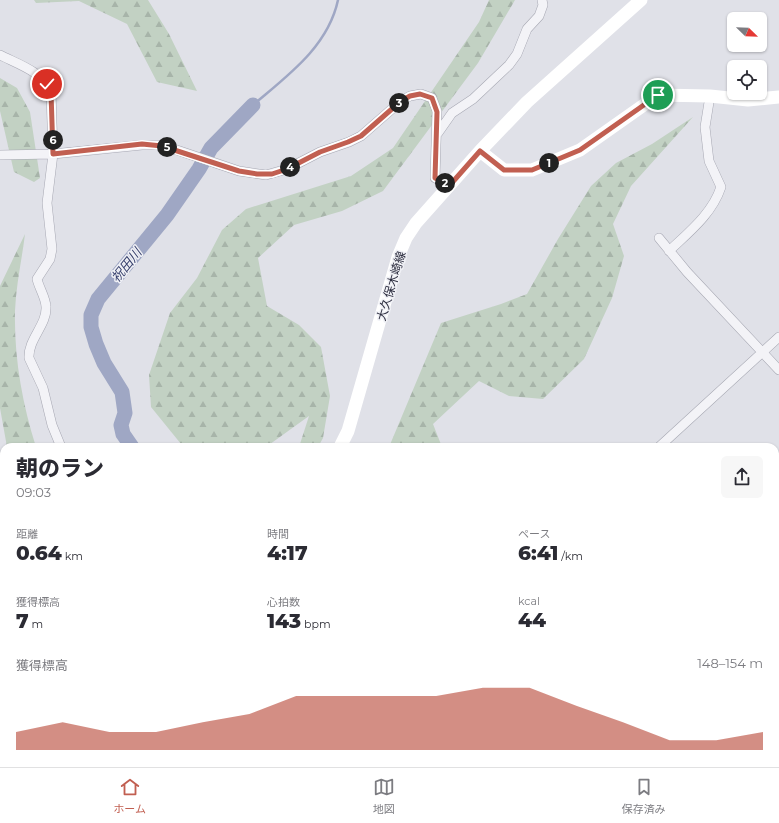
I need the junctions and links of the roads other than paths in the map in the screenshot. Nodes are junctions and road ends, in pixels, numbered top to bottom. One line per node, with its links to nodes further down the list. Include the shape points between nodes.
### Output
1 (542, 0): 6 (street, via 539,16 528,29 509,65 473,99 452,113)
2 (641, 0): 7 (main road, 大久保木崎線, via 527,102)
3 (0, 55): 8 (street, via 38,73 47,84 51,92)
4 (710, 96): 5 (main road, via 748,100); 7 (main road, via 658,95 580,150 532,170 504,170); 12 (street, via 705,127 709,161 722,187 717,201 702,220)
5 (779, 97)
6 (438, 133): 8 (street, via 436,103 428,96 416,94 401,101 361,136 277,172 257,174 239,171 162,146 142,144); 10 (street, via 435,178)
7 (480, 151): 10 (main road, 大久保木崎線)
8 (53, 154): 9 (street); 16 (street, via 47,203 52,249 50,259 37,279 46,306 29,358 43,388)
9 (0, 155)
10 (450, 185): 17 (main road, 大久保木崎線, via 416,223 398,257 348,431)
11 (659, 238): 12 (street)
12 (669, 251): 14 (street)
13 (779, 337): 14 (street)
14 (763, 351): 15 (street); 18 (street)
15 (779, 370)
16 (59, 443)
17 (342, 443)
18 (663, 443)

